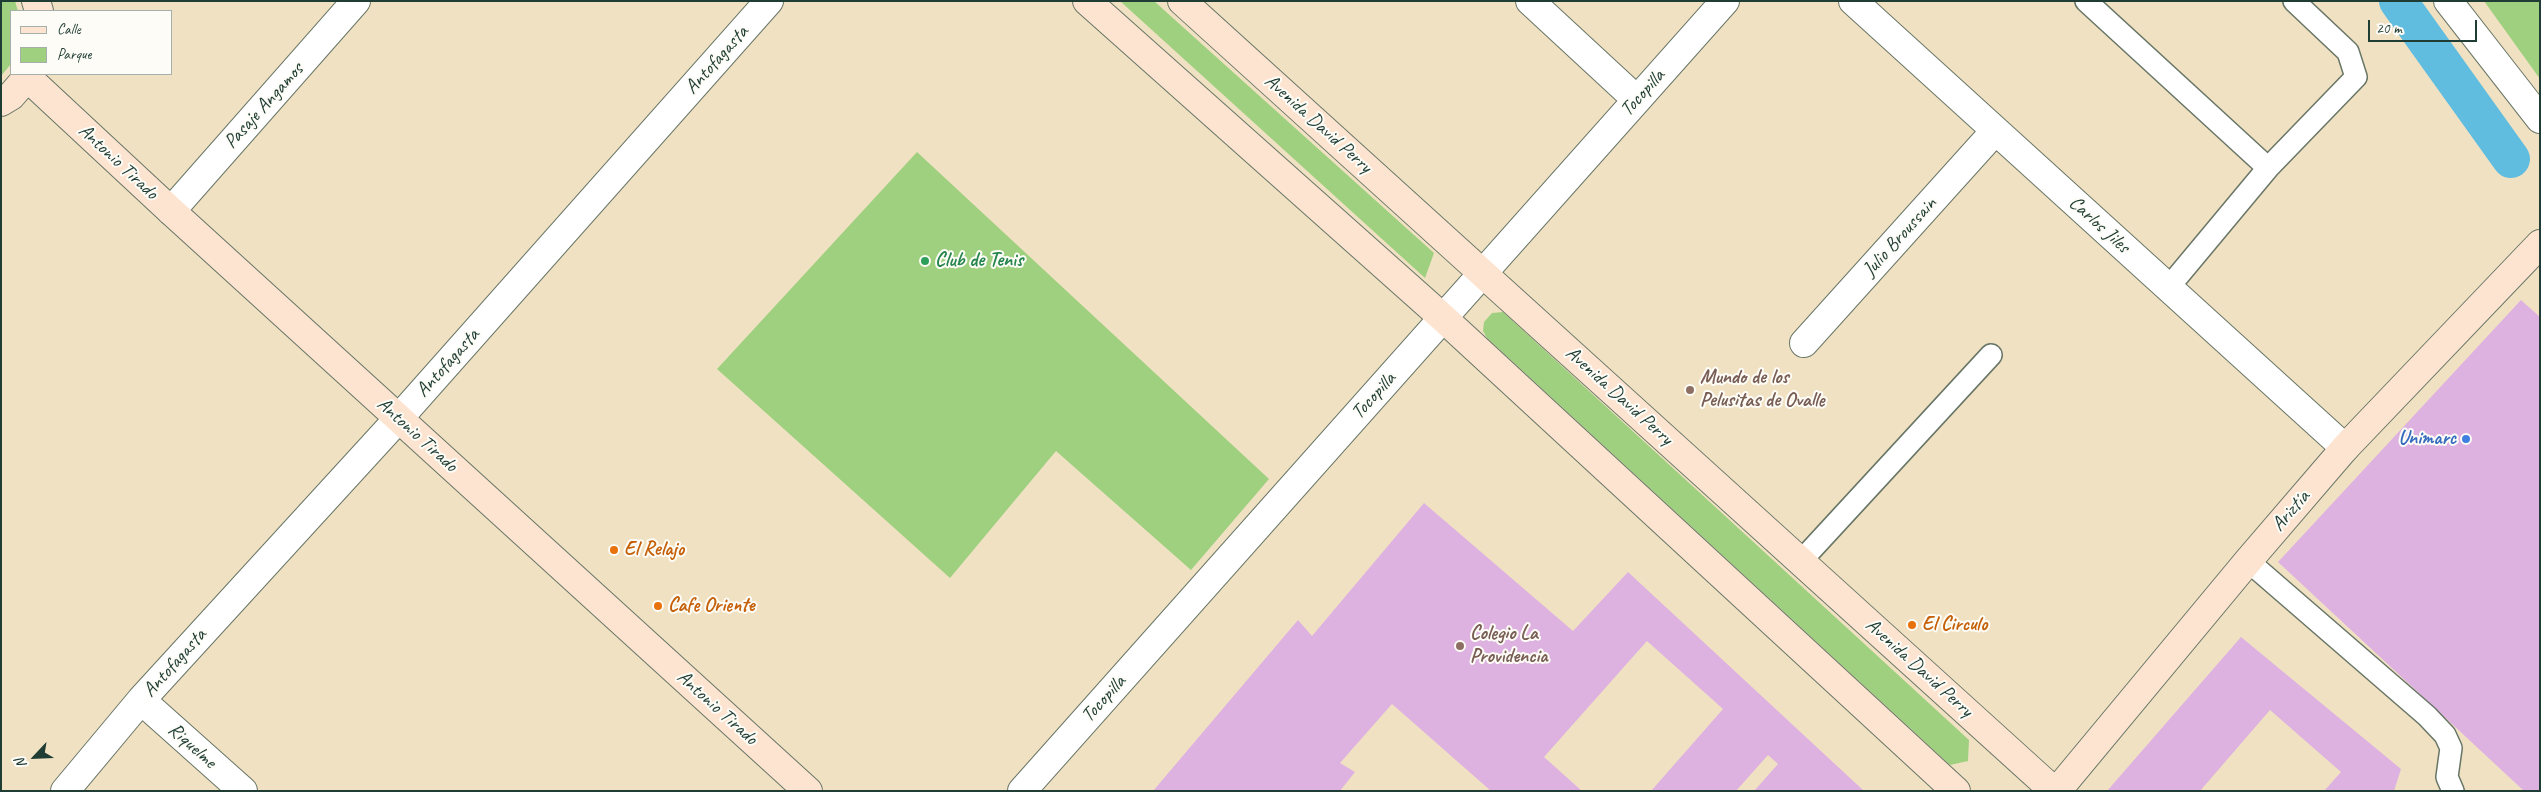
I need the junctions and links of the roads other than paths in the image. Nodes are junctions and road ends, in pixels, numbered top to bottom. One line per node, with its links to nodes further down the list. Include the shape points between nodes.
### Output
1 (356, 1): 17 (street, Pasaje Angamos)
2 (769, 1): 24 (street, Antofagasta)
3 (1087, 1): 21 (main road)
4 (1182, 1): 19 (main road, Avenida David Perry)
5 (1530, 1): 12 (street)
6 (1725, 1): 12 (street, Tocopilla)
7 (1853, 1): 15 (street, Carlos Jiles)
8 (2086, 1): 16 (lane)
9 (2294, 1): 16 (lane, via 2348,52 2356,77)
10 (2448, 1): 14 (street)
11 (29, 76): 13 (main road); 17 (main road, Antonio Tirado)
12 (1637, 100): 19 (street, Tocopilla)
13 (1, 102)
14 (2540, 119)
15 (1995, 131): 20 (street, Carlos Jiles); 22 (street, Julio Broussain)
16 (2268, 168): 20 (lane)
17 (171, 211): 24 (main road, Antonio Tirado)
18 (2540, 244): 25 (main road, Ariztía)
19 (1482, 272): 21 (street, Tocopilla); 27 (main road, Avenida David Perry)
20 (2168, 288): 25 (street, Carlos Jiles)
21 (1442, 317): 32 (street, Tocopilla); 33 (main road)
22 (1804, 343)
23 (1991, 355): 27 (lane)
24 (399, 418): 28 (street, Antofagasta); 31 (main road, Antonio Tirado)
25 (2346, 448): 26 (main road, Ariztía)
26 (2248, 560): 34 (main road, Ariztía); 35 (lane, via 2445,735 2451,748 2447,777)
27 (1801, 561): 34 (main road, Avenida David Perry)
28 (141, 700): 29 (street, Antofagasta); 30 (street, Riquelme)
29 (65, 791)
30 (243, 791)
31 (808, 791)
32 (1022, 791)
33 (1956, 791)
34 (2056, 791)
35 (2453, 791)

